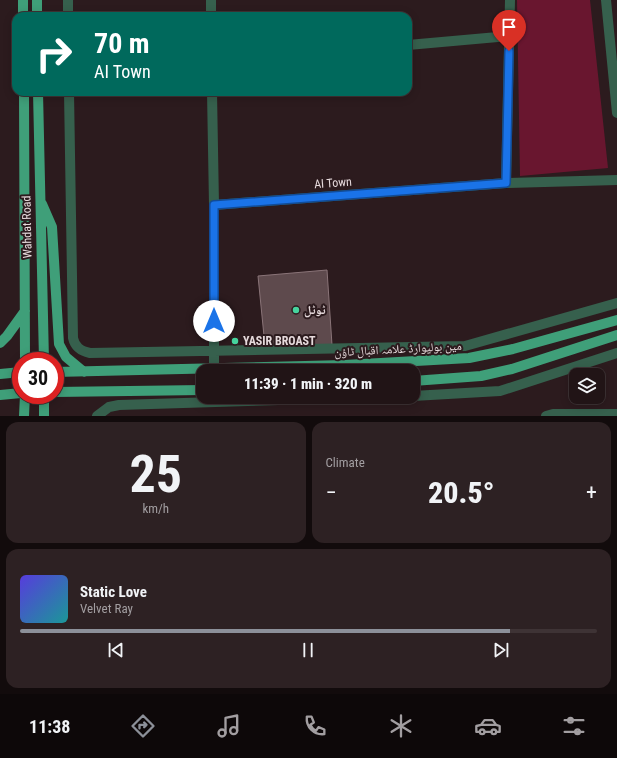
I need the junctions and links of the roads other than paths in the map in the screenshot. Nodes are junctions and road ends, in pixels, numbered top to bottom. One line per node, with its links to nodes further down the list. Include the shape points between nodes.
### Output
1 (23, 0): 7 (main road)
2 (37, 0): 8 (main road)
3 (68, 0): 9 (street)
4 (211, 0): 10 (street)
5 (510, 0): 12 (street)
6 (606, 0): 11 (street)
7 (24, 12)
8 (37, 12)
9 (68, 12)
10 (211, 12)
11 (613, 23): 18 (street)
12 (509, 36): 13 (street); 20 (street)
13 (412, 45)
14 (24, 96): 24 (main road, Wahdat Road)
15 (38, 96): 21 (main road, Wahdat Road)
16 (69, 96): 28 (street, via 74,344 78,349 90,353)
17 (212, 96): 22 (street)
18 (617, 113)
19 (617, 180): 20 (street, AI Town)
20 (506, 183): 22 (street, AI Town)
21 (40, 200): 30 (main road, Wahdat Road); 36 (main road, via 52,227 59,344 66,357)
22 (214, 205): 28 (street)
23 (617, 303): 28 (street, via 465,346)
24 (25, 311): 27 (main road); 29 (main road, Wahdat Road)
25 (617, 320): 33 (main road, مین بولیوارڈ علامہ اقبال ٹاؤن, via 469,358)
26 (617, 335): 39 (main road, via 500,372)
27 (0, 343)
28 (214, 350): 32 (street)
29 (24, 352)
30 (44, 352)
31 (617, 353): 45 (street, via 500,391)
32 (214, 364)
33 (395, 364)
34 (196, 369): 36 (main road, مین بولیوارڈ علامہ اقبال ٹاؤن)
35 (64, 372): 36 (main road, مین بولیوارڈ علامہ اقبال ٹاؤن)
36 (84, 372)
37 (12, 373): 38 (main road)
38 (0, 374)
39 (420, 380)
40 (196, 390): 41 (main road)
41 (159, 391): 42 (main road); 49 (street)
42 (64, 392)
43 (12, 394): 44 (main road)
44 (0, 395)
45 (420, 396)
46 (196, 403): 49 (street)
47 (24, 404): 51 (main road)
48 (44, 404): 52 (main road)
49 (159, 404): 53 (street, via 114,406)
50 (617, 414): 54 (street)
51 (24, 416)
52 (44, 416)
53 (97, 416)
54 (546, 416)

